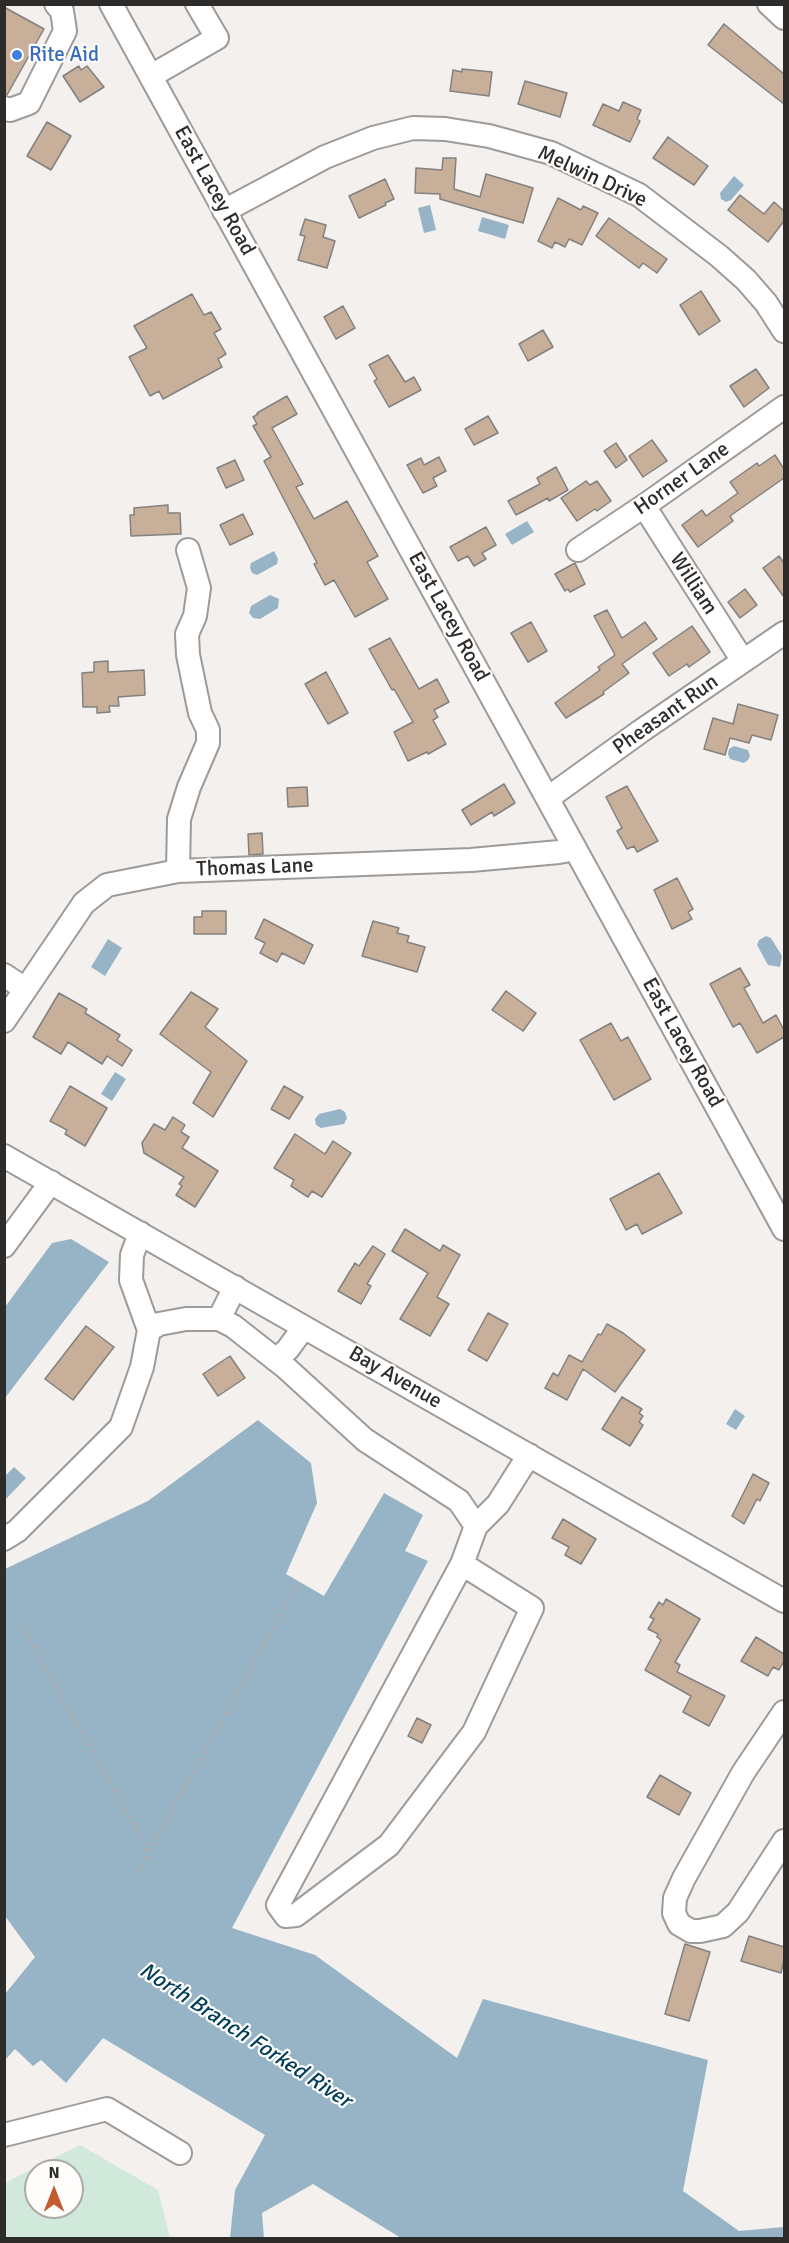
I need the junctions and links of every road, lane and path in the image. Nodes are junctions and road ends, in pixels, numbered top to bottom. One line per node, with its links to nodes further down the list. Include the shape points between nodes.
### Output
1 (111, 4): 6 (street, East Lacey Road)
2 (197, 4): 6 (street, via 217,38)
3 (769, 4): 5 (street)
4 (64, 13): 7 (street, via 29,103 10,110)
5 (784, 18)
6 (151, 76): 8 (street, East Lacey Road)
7 (4, 108)
8 (224, 211): 9 (street, Melwin Drive, via 325,157 373,138 413,128 489,136 550,153 639,195 746,280); 16 (street, East Lacey Road)
9 (784, 331)
10 (784, 407): 11 (street, Horner Lane)
11 (644, 506): 13 (street, Horner Lane); 15 (street, William)
12 (188, 550): 18 (street, via 199,588 195,616 187,634 188,655 208,743 179,819)
13 (578, 550)
14 (781, 644): 15 (street, Pheasant Run)
15 (743, 661): 16 (street, Pheasant Run)
16 (548, 798): 17 (street, East Lacey Road)
17 (575, 849): 18 (street, Thomas Lane, via 471,860); 24 (street, East Lacey Road)
18 (178, 871): 20 (street, Thomas Lane, via 107,885 99,891 84,903)
19 (4, 975): 20 (street)
20 (25, 989): 21 (street, Thomas Lane)
21 (4, 1021)
22 (4, 1156): 23 (street, Bay Avenue)
23 (51, 1182): 25 (street, Bay Avenue); 26 (street)
24 (784, 1229)
25 (140, 1233): 27 (street, Bay Avenue); 30 (street, via 132,1255 131,1280)
26 (4, 1246)
27 (235, 1287): 28 (street); 29 (street, Bay Avenue)
28 (219, 1319): 30 (street, via 186,1319); 31 (street)
29 (304, 1327): 31 (street); 32 (street, Bay Avenue)
30 (149, 1330): 34 (street, via 142,1367 121,1427)
31 (276, 1360): 33 (street, via 365,1440 459,1501)
32 (529, 1455): 33 (street, via 498,1503); 37 (street, Bay Avenue)
33 (476, 1526): 35 (street)
34 (4, 1539)
35 (462, 1564): 35 (street, via 278,1905 286,1916 296,1916 389,1845 474,1732 532,1608)
36 (299, 1582): 41 (path)
37 (784, 1601)
38 (22, 1626): 41 (path)
39 (784, 1712): 40 (street, via 743,1773 684,1878 675,1898 674,1913 679,1924 691,1931 723,1926 738,1912)
40 (784, 1841)
41 (149, 1853): 42 (path)
42 (138, 1872)
43 (4, 2135): 44 (street, via 107,2109)
44 (180, 2152)

